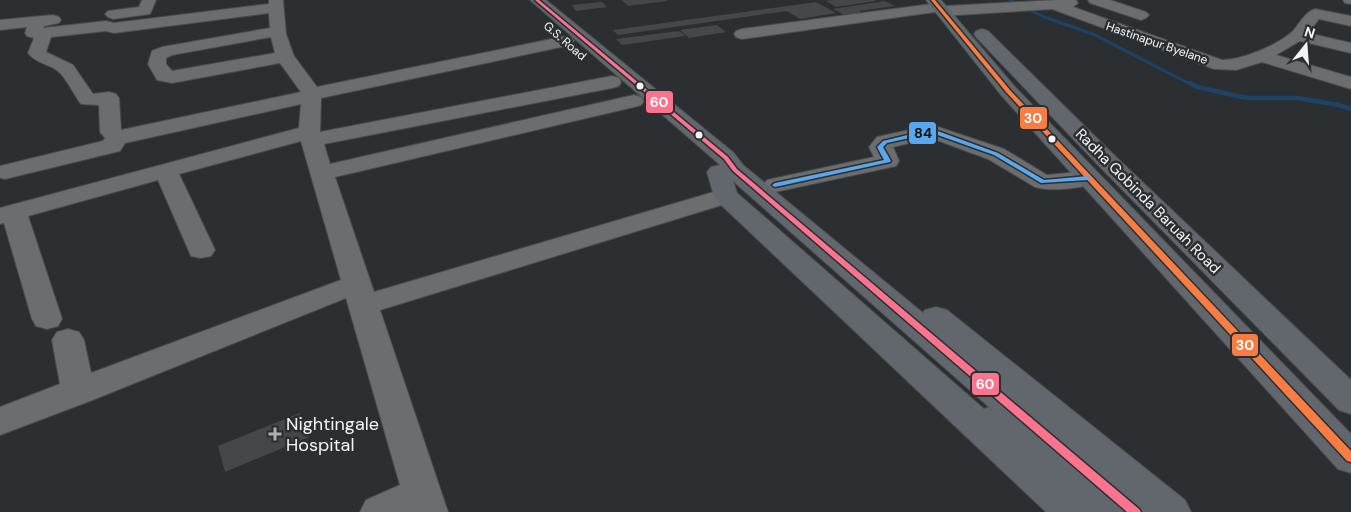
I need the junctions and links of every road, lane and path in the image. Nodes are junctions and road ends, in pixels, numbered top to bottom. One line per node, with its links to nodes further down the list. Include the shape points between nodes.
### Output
1 (148, 0): 12 (street, via 145,11)
2 (518, 0): 15 (main road, G.S. Road)
3 (538, 0): 30 (main road, G.S. Road, via 726,158)
4 (1084, 0): 7 (street)
5 (1095, 0): 9 (street)
6 (944, 6): 7 (street); 13 (street); 18 (main road, Radha Gobinda Baruah Road); 18 (main road, Radha Gobinda Baruah Road)
7 (1054, 6): 19 (street, Hastinapur Byelane, via 1220,64 1236,65)
8 (277, 13): 12 (street, via 114,28); 17 (street); 17 (street, via 158,55 157,64 164,76 172,77)
9 (1140, 15)
10 (1351, 21): 14 (street, Hastinapur Byelane, via 1315,14)
11 (0, 25): 12 (street)
12 (40, 27): 25 (street, via 37,53 67,69 88,100 110,98 111,132)
13 (742, 34)
14 (1298, 35): 16 (street); 19 (street, Hastinapur Byelane)
15 (566, 41): 20 (main road, G.S. Road); 22 (street)
16 (1351, 48)
17 (285, 56): 22 (street)
18 (991, 56): 29 (main road, Radha Gobinda Baruah Road, via 1008,91); 35 (main road, Radha Gobinda Baruah Road, via 1108,162); 37 (main road)
19 (1262, 56): 21 (street)
20 (612, 82): 23 (main road, G.S. Road); 24 (street)
21 (1351, 84)
22 (312, 95): 24 (street); 25 (street)
23 (634, 101): 28 (street); 30 (main road, G.S. Road, via 706,164)
24 (310, 136): 26 (street); 28 (street)
25 (116, 138): 27 (street, via 112,146)
26 (166, 171): 31 (street); 32 (street)
27 (5, 172)
28 (321, 172): 33 (street)
29 (1089, 178): 30 (street, via 1043,182 996,154 932,131 885,142 880,147 888,161); 38 (main road, Radha Gobinda Baruah Road)
30 (742, 184): 33 (street); 41 (main road); 42 (main road); 43 (main road); 44 (main road)
31 (7, 214): 34 (street, via 57,330)
32 (201, 250)
33 (360, 294): 34 (street); 39 (street)
34 (78, 392): 36 (street)
35 (1351, 401)
36 (0, 421)
37 (1351, 423)
38 (1351, 458)
39 (425, 503): 40 (street)
40 (380, 512)
41 (1073, 512)
42 (1102, 512)
43 (1135, 512)
44 (1171, 512)

